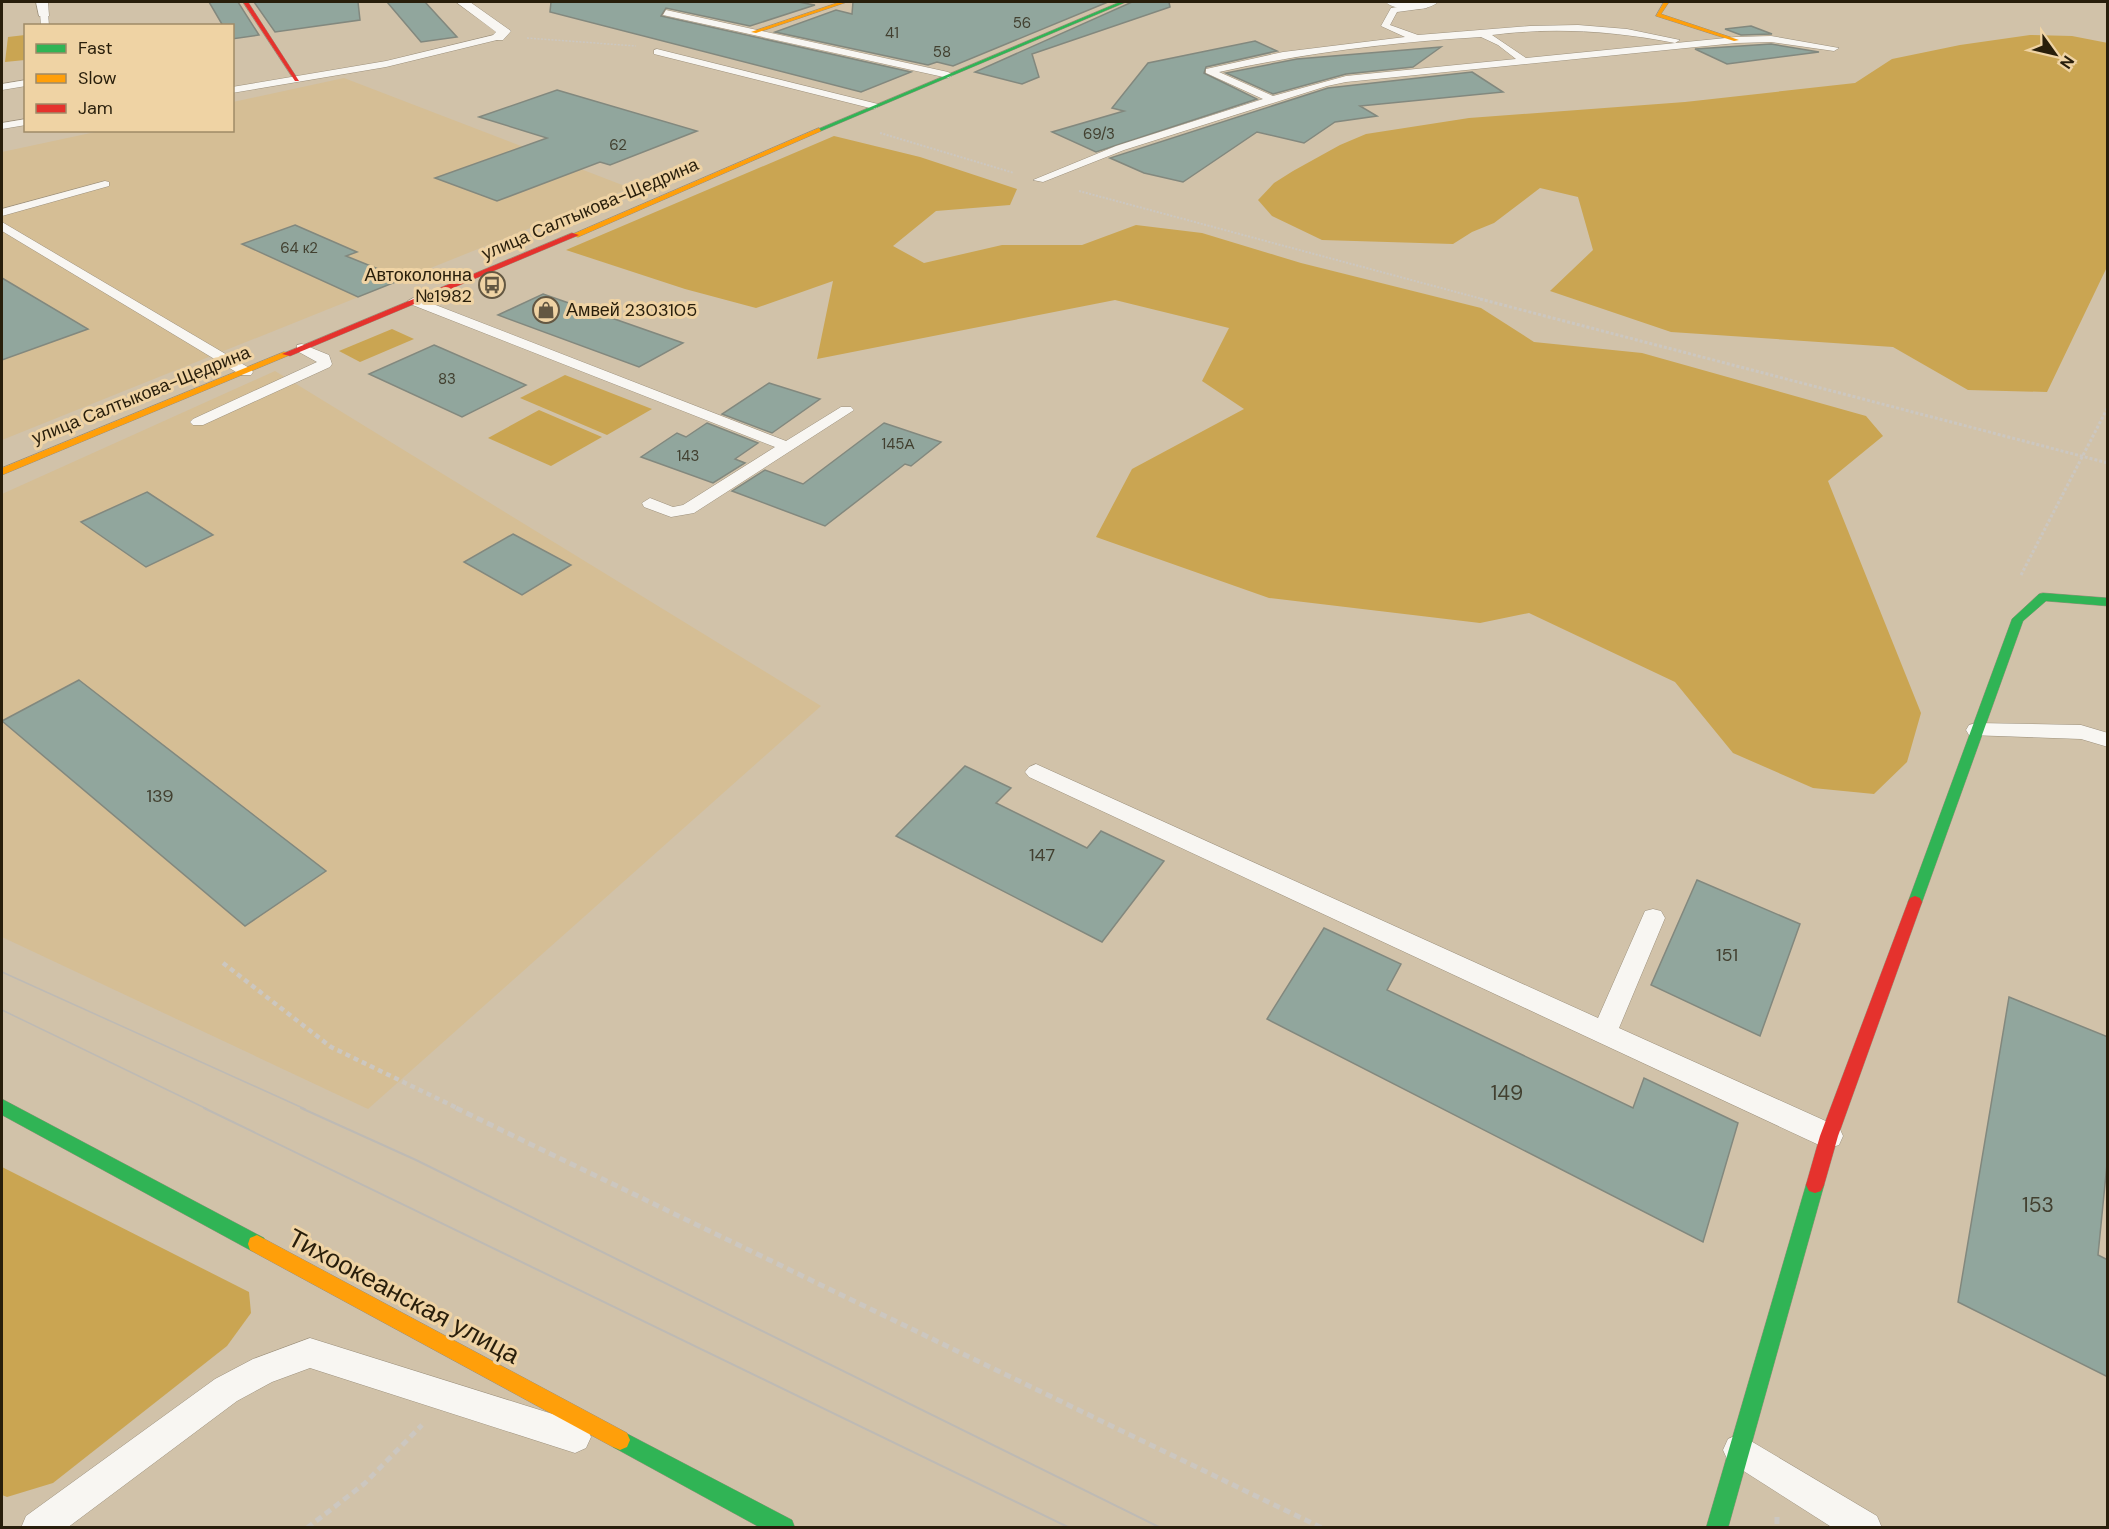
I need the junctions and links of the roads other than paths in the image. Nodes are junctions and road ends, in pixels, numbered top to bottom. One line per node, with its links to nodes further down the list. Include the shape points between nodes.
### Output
1 (246, 2): 19 (street)
2 (462, 2): 11 (street, via 504,32)
3 (844, 2): 9 (street)
4 (1123, 2): 18 (street, улица Салтыкова-Щедрина)
5 (1392, 2): 7 (street)
6 (1666, 2): 13 (street, via 1658,15)
7 (1427, 4): 12 (lane, via 1394,10 1385,26)
8 (666, 13): 9 (lane)
9 (754, 32): 18 (lane)
10 (1482, 34): 12 (lane); 14 (lane, via 1596,29); 17 (lane)
11 (498, 37): 19 (lane)
12 (1417, 38): 23 (lane, via 1283,55 1209,71)
13 (1736, 40): 14 (lane); 15 (lane, via 1771,39)
14 (1693, 44): 17 (lane)
15 (1834, 48)
16 (657, 51): 24 (lane)
17 (1523, 60): 23 (lane, via 1346,79)
18 (948, 75): 24 (street, улица Салтыкова-Щедрина)
19 (297, 80): 22 (lane)
20 (24, 83): 21 (lane)
21 (2, 87)
22 (234, 90)
23 (1275, 101): 27 (lane, via 1120,148)
24 (874, 106): 31 (street, улица Салтыкова-Щедрина)
25 (24, 122): 26 (lane)
26 (2, 126)
27 (1039, 180)
28 (105, 184): 29 (lane)
29 (2, 213)
30 (2, 226): 33 (lane)
31 (415, 302): 32 (street, улица Салтыкова-Щедрина); 36 (lane)
32 (302, 348): 33 (street, улица Салтыкова-Щедрина); 35 (lane, via 324,358 326,364)
33 (246, 372): 37 (street, улица Салтыкова-Щедрина)
34 (846, 410): 36 (lane)
35 (198, 422)
36 (788, 447): 38 (lane, via 688,510 671,512)
37 (2, 472)
38 (650, 503)
39 (2108, 602): 40 (street, via 2043,597 2018,619)
40 (1976, 729): 41 (lane, via 2081,732); 46 (street)
41 (2108, 740)
42 (1036, 772): 44 (lane)
43 (1653, 918): 44 (lane)
44 (1605, 1032): 46 (lane)
45 (2, 1107): 48 (street, Тихоокеанская улица)
46 (1829, 1136): 47 (street)
47 (1739, 1450): 51 (street); 52 (lane)
48 (670, 1467): 49 (lane, via 310,1353 226,1390); 50 (street, Тихоокеанская улица)
49 (38, 1527)
50 (784, 1527)
51 (1717, 1527)
52 (1865, 1527)

